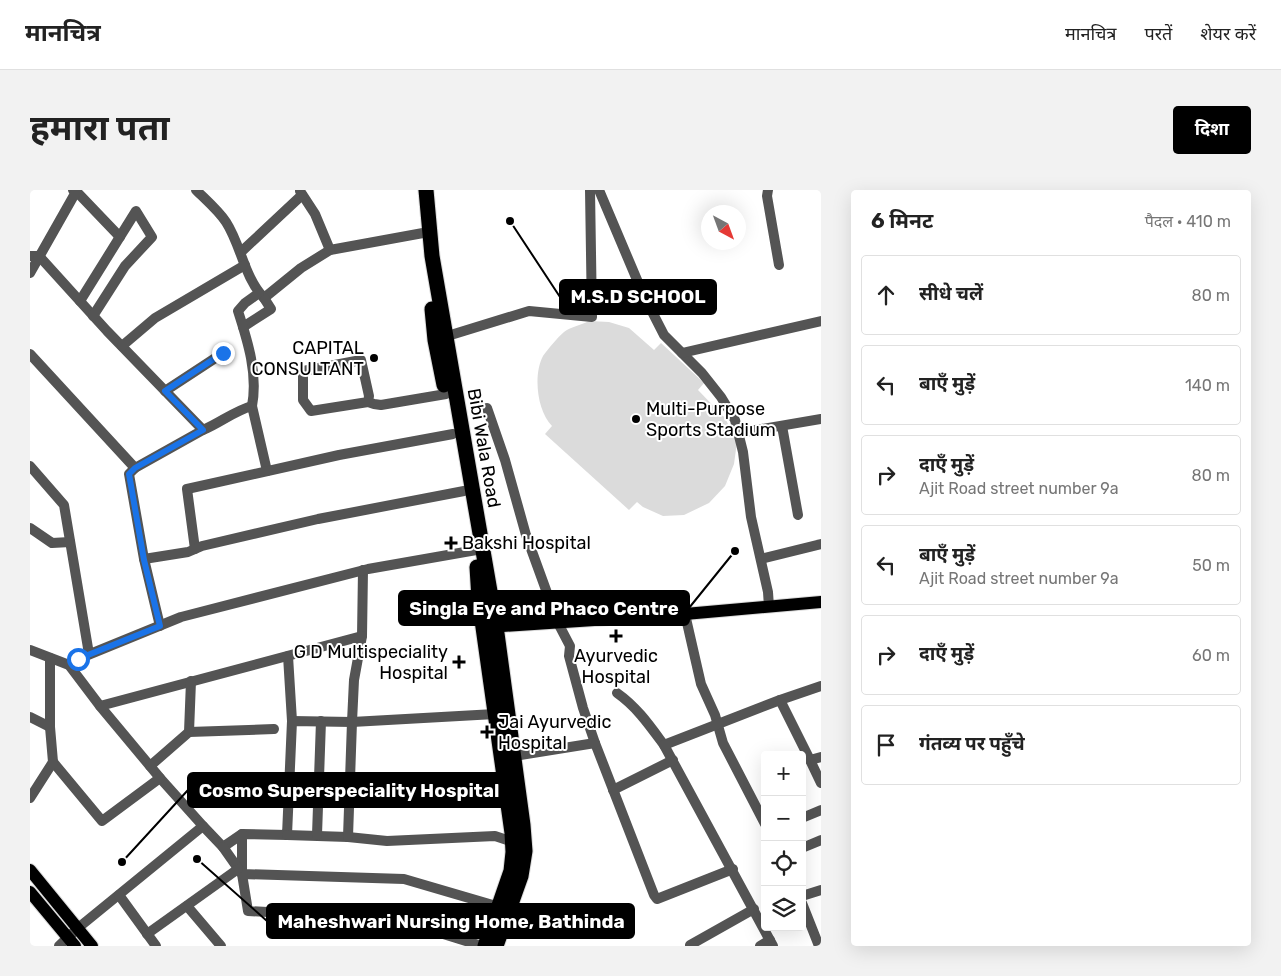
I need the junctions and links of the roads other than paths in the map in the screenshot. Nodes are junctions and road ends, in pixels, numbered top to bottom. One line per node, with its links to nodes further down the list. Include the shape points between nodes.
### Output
1 (75, 190): 10 (street); 13 (street)
2 (196, 190): 12 (street, via 226,221)
3 (418, 190): 9 (highway)
4 (426, 190): 22 (highway, Bibi Wala Road)
5 (590, 190): 22 (street, via 592,317 529,311)
6 (599, 190): 25 (street, via 643,294 664,335)
7 (768, 190): 15 (street)
8 (301, 193): 11 (street, via 315,214); 12 (street)
9 (423, 233): 11 (street); 22 (highway)
10 (120, 237): 18 (street); 19 (street, via 136,211 152,237 125,266)
11 (330, 250): 17 (street)
12 (240, 252): 14 (street)
13 (35, 256): 16 (street); 18 (street)
14 (245, 265): 17 (street); 23 (street, via 155,318)
15 (779, 265)
16 (30, 273)
17 (261, 296): 21 (street, via 245,303 238,311); 21 (street, via 271,309)
18 (80, 301): 19 (street)
19 (93, 316): 23 (street)
20 (821, 321): 25 (street)
21 (243, 327): 30 (street, via 253,362 255,392)
22 (441, 338): 28 (highway); 46 (highway, Bibi Wala Road)
23 (122, 346): 27 (street)
24 (223, 353): 27 (street)
25 (682, 353): 36 (street, via 721,397 735,420)
26 (30, 354): 38 (street)
27 (165, 391): 34 (street)
28 (446, 394): 29 (street, via 381,405); 35 (highway)
29 (368, 402): 29 (street, via 311,411 303,400 303,371 361,360)
30 (252, 406): 34 (street, via 239,409); 39 (street)
31 (487, 408): 53 (street, via 526,535)
32 (821, 419): 33 (street)
33 (782, 426): 36 (street); 41 (street)
34 (203, 430): 38 (street)
35 (453, 434): 39 (street); 40 (highway)
36 (738, 434): 47 (street)
37 (30, 466): 43 (street, via 64,505)
38 (135, 468): 48 (street, via 129,474)
39 (267, 470): 45 (street, via 188,489)
40 (464, 491): 45 (street, via 318,519); 46 (highway)
41 (798, 516)
42 (30, 528): 43 (street, via 52,543)
43 (70, 542): 58 (street)
44 (821, 544): 47 (street)
45 (195, 549): 48 (street)
46 (479, 550): 49 (street); 55 (highway, Bibi Wala Road)
47 (760, 559): 51 (street)
48 (144, 560): 54 (street)
49 (363, 570): 54 (street, via 181,617); 56 (street)
50 (821, 602): 51 (main road)
51 (769, 607): 52 (main road)
52 (685, 614): 53 (main road); 72 (street, via 701,684)
53 (558, 623): 55 (main road); 76 (street, via 570,646 569,656)
54 (160, 626): 58 (street)
55 (490, 627): 67 (highway); 78 (highway, Bibi Wala Road)
56 (362, 636): 59 (street); 71 (street, via 354,680)
57 (30, 650): 60 (street)
58 (89, 654): 61 (street)
59 (288, 656): 62 (street); 69 (street)
60 (50, 658): 61 (street); 73 (street)
61 (69, 665): 66 (street)
62 (191, 681): 66 (street); 75 (street)
63 (821, 686): 65 (street)
64 (617, 693): 77 (street, via 647,722)
65 (780, 700): 72 (street); 81 (street)
66 (100, 706): 83 (street)
67 (495, 714): 71 (street); 97 (highway)
68 (30, 717): 73 (street)
69 (292, 721): 70 (street); 93 (street)
70 (321, 722): 71 (street); 94 (street)
71 (352, 722): 95 (street)
72 (717, 724): 77 (street); 89 (street, via 730,759)
73 (50, 727): 82 (street)
74 (274, 729): 75 (street)
75 (189, 732): 83 (street)
76 (594, 744): 78 (street); 86 (street)
77 (664, 745): 80 (street)
78 (514, 756): 108 (highway, Bibi Wala Road, via 525,851 521,876)
79 (821, 757): 81 (street)
80 (673, 760): 86 (street); 100 (street)
81 (810, 760): 85 (street)
82 (53, 762): 84 (street, via 102,822); 87 (street)
83 (150, 766): 84 (street)
84 (160, 778): 91 (street)
85 (821, 783)
86 (613, 790): 100 (street, via 657,899)
87 (32, 791)
88 (821, 810): 90 (street)
89 (761, 816)
90 (806, 816)
91 (203, 826): 98 (street); 105 (street)
92 (242, 834): 93 (street); 98 (street); 102 (street)
93 (287, 835): 94 (street)
94 (317, 835): 95 (street)
95 (348, 837): 97 (street, via 387,841 495,836)
96 (821, 840): 99 (street)
97 (513, 842): 108 (highway)
98 (223, 846): 102 (street)
99 (806, 846)
100 (733, 869): 109 (street)
101 (30, 870): 111 (main road)
102 (240, 872): 107 (street); 108 (street, via 404,879); 119 (street, via 248,911 395,919)
103 (821, 890): 106 (street)
104 (30, 892): 113 (main road)
105 (119, 895): 111 (street); 112 (street)
106 (806, 895)
107 (187, 906): 112 (street); 118 (street)
108 (504, 908): 119 (highway); 120 (highway, Bibi Wala Road)
109 (754, 909): 114 (street); 115 (street)
110 (806, 913): 122 (street)
111 (78, 928): 113 (street); 116 (main road)
112 (147, 934): 117 (street)
113 (67, 943)
114 (772, 943): 121 (street)
115 (690, 945)
116 (92, 946)
117 (156, 946)
118 (221, 946)
119 (484, 946)
120 (496, 946)
121 (760, 946)
122 (819, 946)

